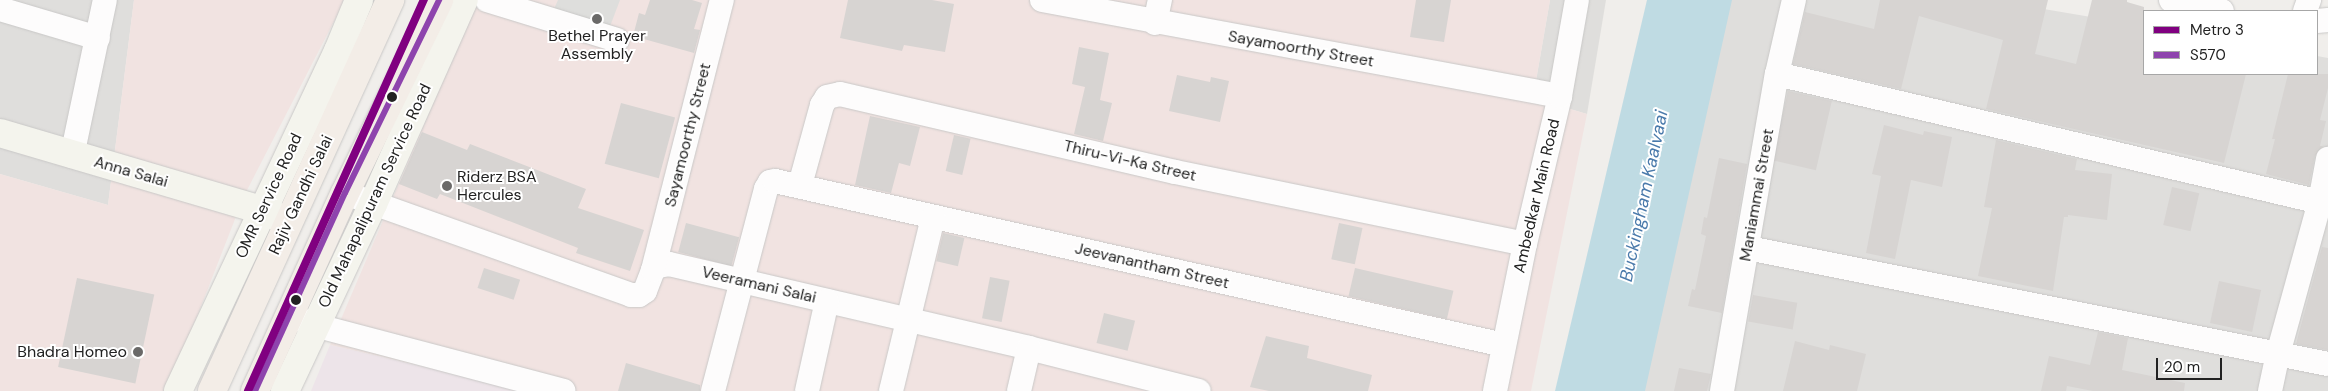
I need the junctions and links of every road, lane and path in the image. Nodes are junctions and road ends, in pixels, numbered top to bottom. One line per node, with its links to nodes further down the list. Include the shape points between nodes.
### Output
1 (105, 0): 15 (street)
2 (359, 0): 26 (street, OMR Service Road)
3 (390, 0): 28 (main road, Rajiv Gandhi Salai)
4 (439, 0): 23 (main road)
5 (464, 0): 25 (street, Old Mahapalipuram Service Road)
6 (487, 0): 16 (street)
7 (722, 0): 31 (street, Sayamoorthy Street)
8 (1042, 0): 14 (street, Sayamoorthy Street)
9 (1577, 0): 18 (street, Ambedkar Main Road)
10 (1794, 0): 17 (street, Maniammai Street)
11 (2171, 0): 13 (street)
12 (0, 9): 15 (street)
13 (2217, 10)
14 (1158, 11): 18 (street, Sayamoorthy Street)
15 (98, 38): 20 (street)
16 (617, 40)
17 (1778, 74): 24 (street); 30 (street, Maniammai Street)
18 (1560, 96): 29 (street, Ambedkar Main Road)
19 (0, 133): 20 (street, Anna Salai)
20 (72, 156): 26 (street, Anna Salai)
21 (2328, 159): 24 (street)
22 (800, 185): 27 (street, Jeevanantham Street); 29 (street, Thiru-Vi-Ka Street, via 822,104 827,97 840,94 1175,172); 32 (street, Jeevanantham Street, via 775,181 768,185)
23 (345, 193): 25 (street); 34 (main road)
24 (2320, 202): 39 (street)
25 (373, 204): 31 (street, via 631,295 645,291); 36 (street, Old Mahapalipuram Service Road)
26 (262, 210): 28 (street, Anna Salai); 41 (street, OMR Service Road)
27 (933, 217): 35 (street); 37 (street, Jeevanantham Street)
28 (288, 222): 42 (main road, Rajiv Gandhi Salai)
29 (1525, 244): 37 (street, Ambedkar Main Road)
30 (1748, 248): 39 (street); 52 (street, Maniammai Street)
31 (653, 270): 32 (street, Veeramani Salai, via 669,264)
32 (742, 282): 33 (street, Veeramani Salai); 46 (street, Jeevanantham Street)
33 (827, 301): 35 (street, Veeramani Salai); 47 (street)
34 (288, 315): 36 (street); 43 (main road)
35 (907, 321): 38 (street, Veeramani Salai); 48 (street)
36 (314, 325): 44 (street, Old Mahapalipuram Service Road); 45 (street)
37 (1504, 345): 51 (street, Ambedkar Main Road)
38 (1028, 348): 49 (street); 50 (street, Veeramani Salai)
39 (2278, 354): 40 (street); 53 (street)
40 (2328, 364)
41 (178, 391)
42 (212, 391)
43 (255, 391)
44 (285, 391)
45 (563, 391)
46 (712, 391)
47 (806, 391)
48 (891, 391)
49 (1019, 391)
50 (1199, 391)
51 (1495, 391)
52 (1722, 391)
53 (2270, 391)

